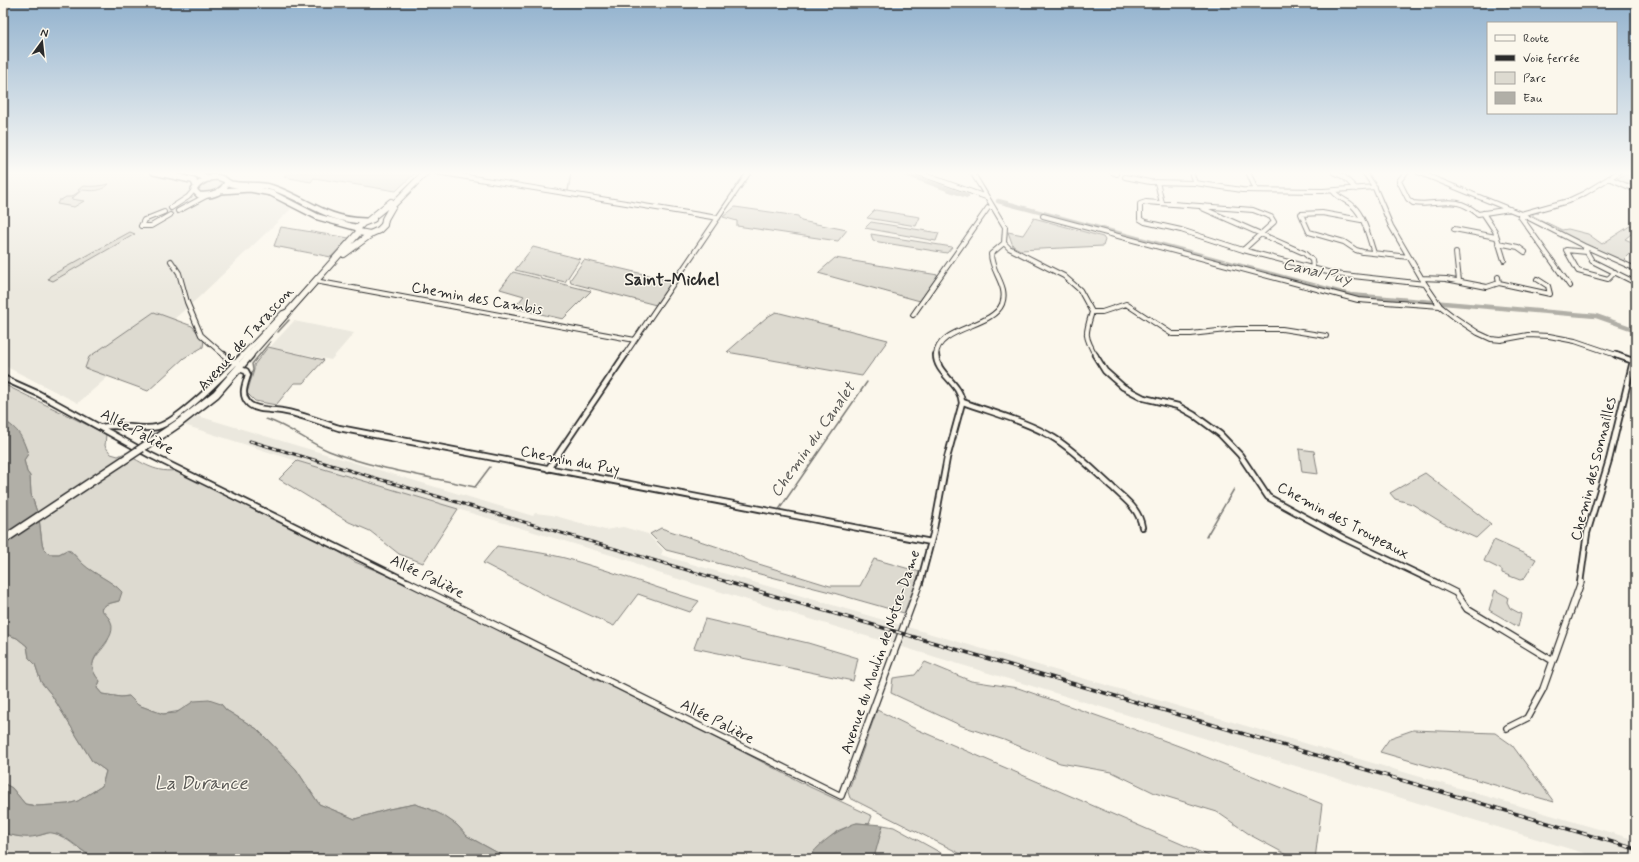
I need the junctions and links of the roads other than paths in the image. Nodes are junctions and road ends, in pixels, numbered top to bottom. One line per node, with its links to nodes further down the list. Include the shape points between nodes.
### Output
1 (164, 212): 25 (street)
2 (309, 212): 32 (street)
3 (325, 212): 27 (street, via 348,220)
4 (378, 212): 27 (main road)
5 (388, 212): 30 (main road)
6 (683, 212): 26 (street)
7 (722, 212): 26 (street)
8 (985, 212): 63 (street)
9 (997, 212): 36 (street, via 1005,227)
10 (1141, 212): 39 (street, via 1140,219 1145,222 1181,230)
11 (1212, 212): 34 (street)
12 (1259, 212): 34 (street, via 1271,217 1274,222)
13 (1307, 212): 42 (street, via 1301,214 1309,232 1344,242 1356,250)
14 (1311, 212): 28 (street)
15 (1357, 212): 28 (street)
16 (1385, 212): 44 (street)
17 (1476, 212): 21 (street)
18 (1488, 212): 21 (street)
19 (1517, 212): 22 (street)
20 (1528, 212): 22 (street)
21 (1483, 213): 35 (street, via 1492,225)
22 (1521, 214): 38 (street); 59 (street)
23 (170, 215): 29 (street)
24 (1043, 216): 60 (street, via 1358,300)
25 (153, 218): 29 (street, via 158,218); 29 (street, via 144,220 141,226 151,226)
26 (718, 218): 65 (street)
27 (367, 220): 30 (main road); 32 (main road, Avenue de Tarascon)
28 (1361, 220): 42 (street)
29 (159, 221)
30 (383, 221): 33 (main road, Avenue de Tarascon, via 383,227)
31 (1454, 229): 35 (street)
32 (359, 230): 33 (main road); 47 (main road, Avenue de Tarascon)
33 (371, 234): 47 (main road, Avenue de Tarascon)
34 (1260, 234): 39 (street); 48 (street, via 1304,253 1312,260)
35 (1496, 237): 37 (street)
36 (1004, 243): 62 (street, via 1009,248 1054,269 1074,283); 70 (street, via 991,254 990,259 1004,294 999,310 951,335 937,350 936,362)
37 (1498, 243): 40 (street, via 1518,247); 45 (street)
38 (1584, 246): 41 (street); 49 (street)
39 (1243, 250): 48 (street)
40 (1525, 252)
41 (1586, 252): 50 (street, via 1592,261); 50 (street, via 1566,250 1578,271 1608,279)
42 (1374, 253): 44 (street)
43 (1456, 253): 54 (street)
44 (1409, 257): 52 (street)
45 (1504, 260)
46 (171, 261): 67 (street, via 179,273 187,302 201,335 229,360)
47 (328, 267): 55 (main road, Avenue de Tarascon)
48 (1312, 268): 58 (street, via 1336,274)
49 (1636, 269)
50 (1615, 272): 57 (street)
51 (1498, 277): 56 (street)
52 (1421, 278): 54 (street); 58 (street)
53 (1537, 279): 56 (street, via 1548,286 1550,294)
54 (1459, 281): 56 (street, via 1487,287)
55 (315, 282): 61 (main road, Avenue de Tarascon); 65 (street, Chemin des Cambis)
56 (1499, 283)
57 (1636, 283)
58 (1425, 284): 60 (street)
59 (1570, 286)
60 (1439, 303): 66 (street, via 1464,324 1491,339 1501,340 1528,335 1576,340)
61 (289, 310): 67 (street, via 283,313); 68 (main road, Avenue de Tarascon)
62 (1092, 312): 64 (street, via 1102,312 1126,304 1165,331 1178,335 1236,329 1282,330); 76 (street, Chemin des Troupeaux, via 1087,328 1087,341 1105,370 1123,388 1144,398 1178,406 1194,415 1220,434 1240,456 1268,497 1345,539 1448,588 1456,593 1467,609)
63 (913, 315)
64 (1326, 336)
65 (635, 340): 72 (street)
66 (1634, 361): 76 (street, Chemin des Sonnailles, via 1610,460 1587,533 1581,581)
67 (236, 363): 68 (street); 71 (street, via 192,404 161,426)
68 (241, 367): 72 (street, Chemin du Puy, via 248,375 243,388 246,401 252,406 283,411 339,428); 74 (main road, Avenue de Tarascon, bridge, via 216,394 179,423)
69 (3, 378): 71 (street, Allée Palière)
70 (963, 402): 73 (street, via 1025,424 1054,438 1131,504 1140,516); 75 (street, Avenue du Moulin de Notre-Dame, via 944,472)
71 (102, 427): 78 (street, Allée Palière, via 150,455)
72 (548, 469): 75 (street, Chemin du Puy)
73 (1142, 527)
74 (3, 540)
75 (931, 542): 78 (street, Avenue du Moulin de Notre-Dame, via 919,587)
76 (1553, 661): 77 (street, Chemin des Sonnailles, via 1543,689 1527,718)
77 (1507, 728)
78 (841, 796)

